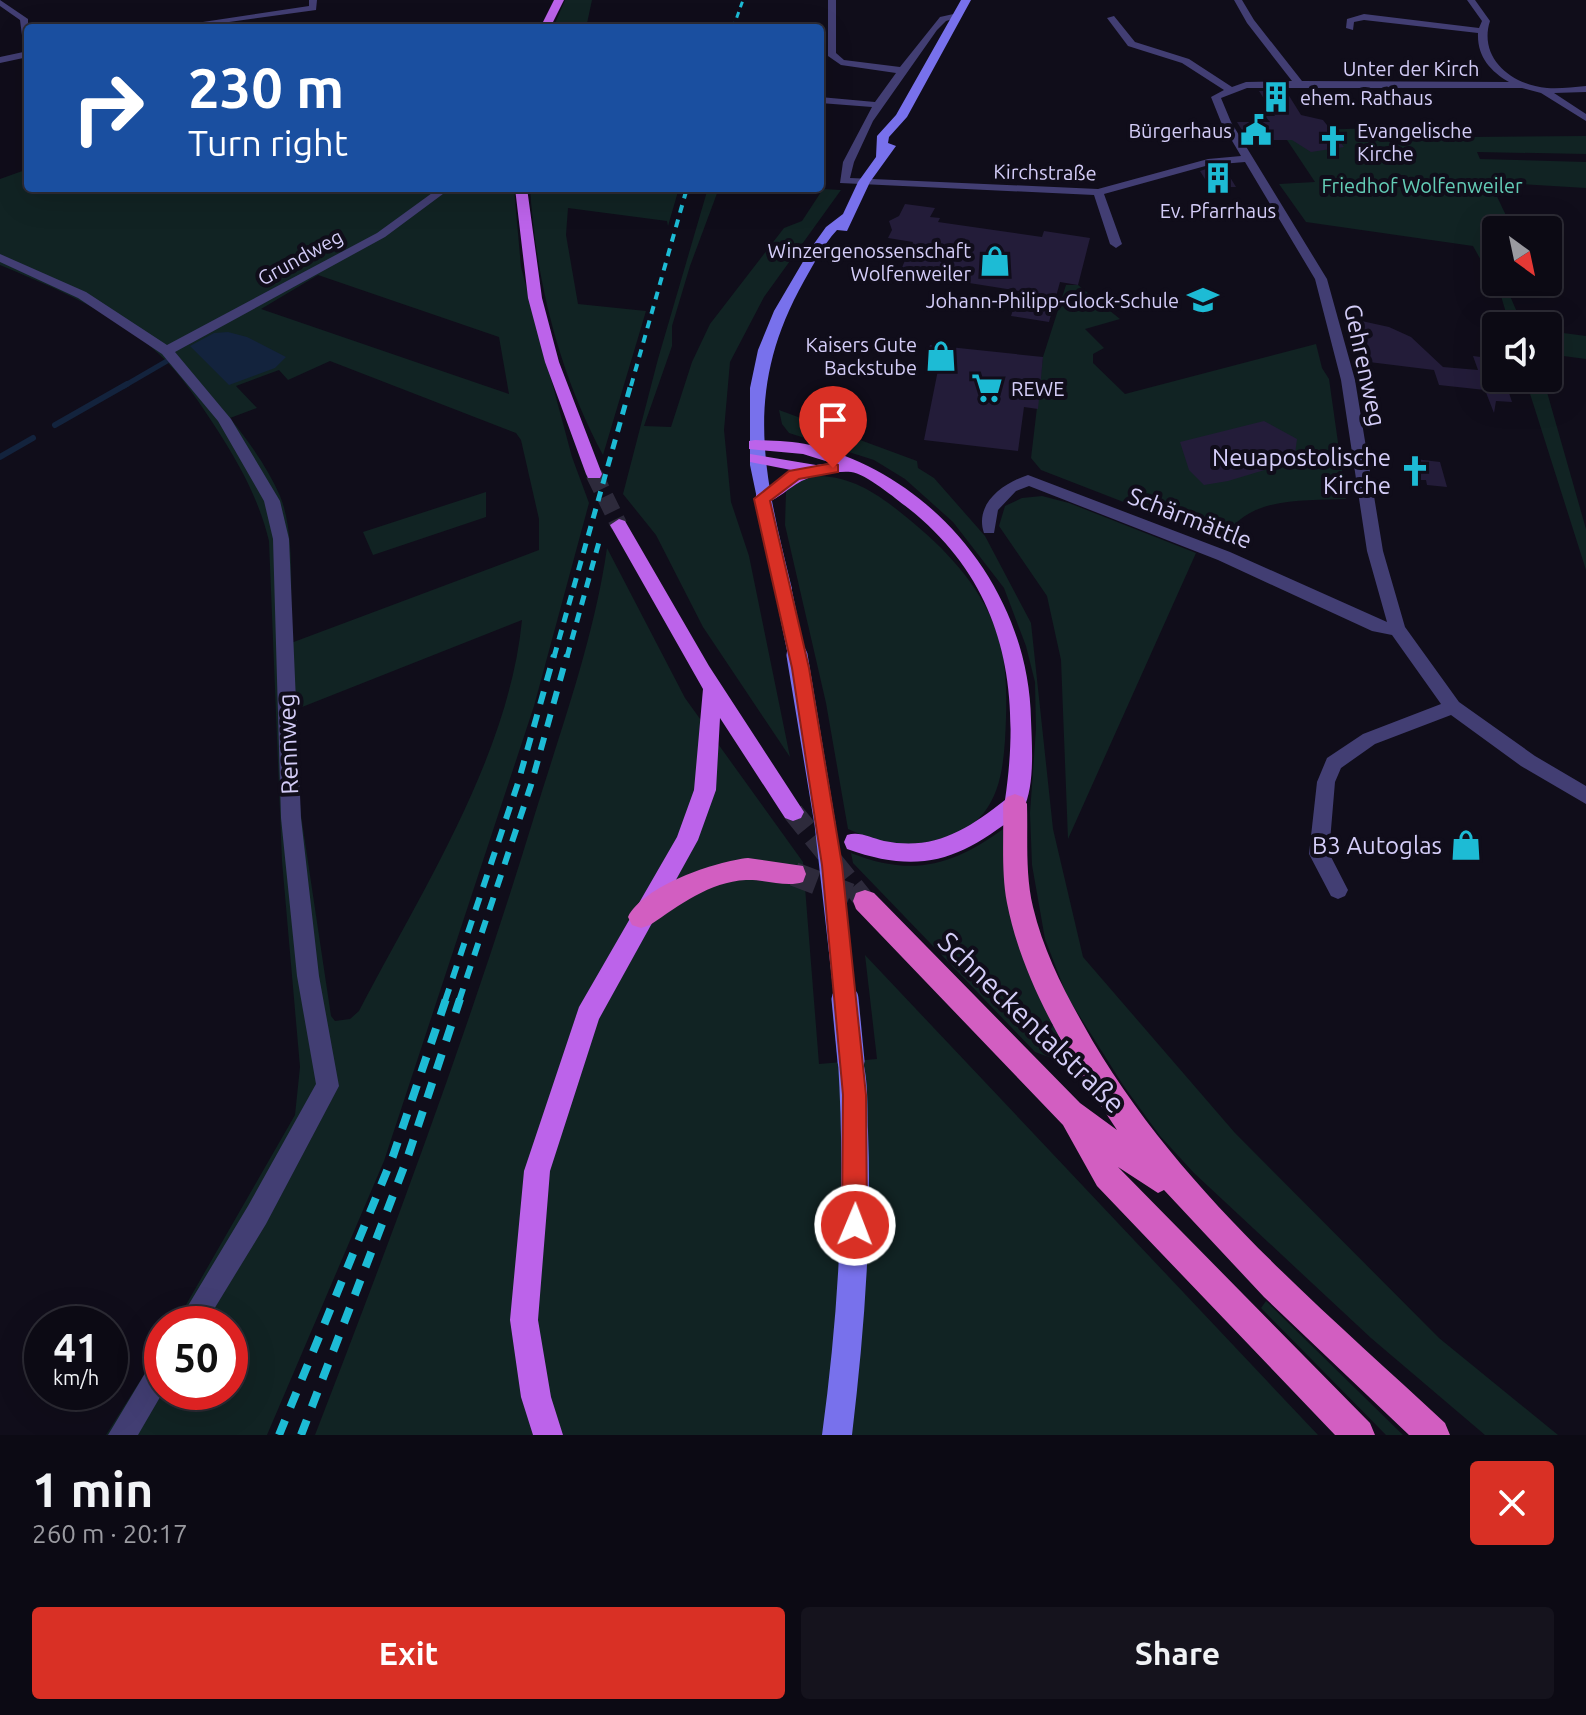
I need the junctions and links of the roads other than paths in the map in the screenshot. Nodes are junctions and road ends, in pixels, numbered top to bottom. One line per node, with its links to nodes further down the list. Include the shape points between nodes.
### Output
1 (559, 0): 12 (main road)
2 (832, 0): 17 (street, via 831,54 841,62)
3 (966, 0): 8 (main road)
4 (1238, 0): 18 (street)
5 (1471, 0): 14 (street, via 1486,21)
6 (0, 2): 10 (street)
7 (313, 4): 11 (street)
8 (958, 16): 17 (street, via 938,23); 27 (main road, via 901,117 897,138)
9 (1111, 18): 20 (street, via 1122,40 1190,63)
10 (25, 24)
11 (191, 24)
12 (547, 24)
13 (1350, 28): 14 (street, via 1350,21 1364,17)
14 (1481, 31): 19 (street, via 1482,51 1494,69)
15 (24, 55): 16 (street)
16 (0, 60)
17 (905, 71): 24 (street)
18 (1299, 84): 19 (street, Unter der Kirch); 20 (street)
19 (1523, 85): 22 (street)
20 (1228, 89): 26 (street, via 1216,97)
21 (1586, 89): 22 (street)
22 (1545, 91): 25 (street)
23 (824, 100): 24 (street)
24 (880, 105): 27 (street, via 846,164 844,181)
25 (1586, 118)
26 (1248, 158): 30 (street, Kirchstraße, via 1208,162); 41 (street, Gehrenweg, via 1325,291 1348,380 1375,551)
27 (864, 182): 30 (street, Kirchstraße); 34 (main road, via 841,232 811,258 783,307 755,404)
28 (440, 192): 33 (street, Grundweg, via 381,235)
29 (522, 192): 37 (main road, via 535,298 552,362)
30 (1098, 192): 31 (street)
31 (1116, 244)
32 (0, 258): 33 (street, Rennweg, via 82,295)
33 (167, 351): 54 (street, Rennweg, via 224,419 272,501 281,539 291,818 308,976 328,1086)
34 (755, 452): 35 (main road); 36 (main road, via 810,451); 38 (main road)
35 (814, 469): 36 (main road); 38 (main road, via 794,475)
36 (860, 471): 45 (main road, via 901,495 939,527 985,583 1002,617 1019,681 1022,761)
37 (594, 474)
38 (762, 499): 58 (main road, bridge, via 817,759 851,1061 854,1246)
39 (619, 525): 42 (main road)
40 (989, 529): 41 (street, Schärmättle, via 990,508 1028,480 1224,556 1378,627)
41 (1397, 629): 43 (street, Gehrenweg)
42 (712, 690): 46 (main road); 51 (main road, via 705,790 687,840)
43 (1453, 707): 44 (street, Gehrenweg); 49 (street, via 1369,739 1334,763 1326,782 1319,854)
44 (1586, 796)
45 (1015, 804): 47 (main road, via 957,846 930,855 902,856); 53 (highway, via 1017,891 1038,962 1109,1099)
46 (793, 812)
47 (855, 842)
48 (794, 874): 51 (highway, via 723,869)
49 (1338, 890)
50 (865, 901): 52 (highway, Schneckentalstraße)
51 (641, 917): 57 (main road, via 588,1015 537,1171 524,1320)
52 (1070, 1113): 53 (highway, Schneckentalstraße); 59 (highway, via 1107,1176)
53 (1200, 1211): 60 (highway)
54 (201, 1306)
55 (144, 1399): 56 (street)
56 (122, 1435)
57 (548, 1435)
58 (837, 1435)
59 (1358, 1435)
60 (1433, 1435)

